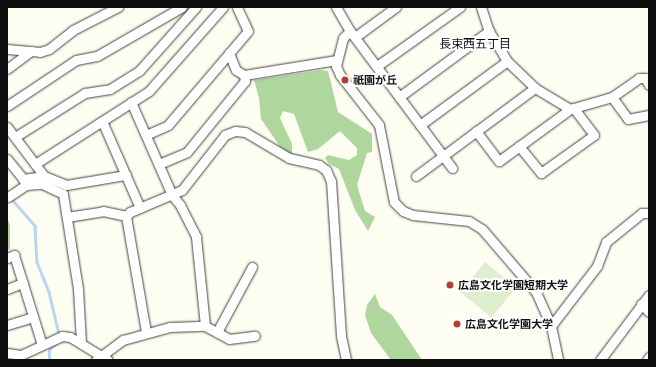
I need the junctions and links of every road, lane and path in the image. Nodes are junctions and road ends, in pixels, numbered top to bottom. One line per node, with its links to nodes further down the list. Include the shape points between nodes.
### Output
1 (118, 7): 13 (street, via 73,30 49,48 40,52)
2 (182, 7): 25 (street, via 97,56 76,60)
3 (195, 7): 33 (street, via 139,71 110,89 85,93)
4 (223, 7): 24 (street, via 149,91)
5 (237, 7): 14 (street, via 248,31)
6 (336, 7): 11 (street)
7 (396, 7): 11 (street)
8 (460, 7): 17 (street)
9 (482, 7): 10 (street)
10 (489, 31): 16 (street); 22 (street)
11 (352, 34): 15 (street, via 343,38); 17 (street)
12 (7, 48): 13 (street)
13 (30, 51): 18 (street)
14 (229, 53): 19 (street, via 236,70); 32 (street, via 168,125)
15 (338, 60): 19 (street); 60 (street, via 336,66 340,75 379,125 394,202 403,211 413,215 469,221 482,229 536,292)
16 (507, 61): 21 (street); 29 (street)
17 (377, 66): 22 (street)
18 (7, 69)
19 (244, 75): 38 (street, via 245,81 188,152)
20 (649, 85): 23 (street, via 645,78 639,78)
21 (535, 88): 26 (street); 31 (street)
22 (399, 96): 29 (street)
23 (612, 97): 26 (street); 27 (street, via 628,119)
24 (131, 102): 28 (street); 32 (street)
25 (7, 106)
26 (572, 108): 34 (street); 34 (street, via 594,135 541,173)
27 (649, 116)
28 (102, 121): 37 (street); 40 (street)
29 (420, 125): 35 (street)
30 (7, 127): 33 (street)
31 (476, 132): 34 (street, via 499,161); 35 (street)
32 (146, 135): 38 (street)
33 (16, 137): 37 (street)
34 (519, 146)
35 (443, 156): 39 (street); 42 (street)
36 (7, 159): 43 (street)
37 (35, 164): 41 (street)
38 (159, 164): 44 (street)
39 (452, 168)
40 (126, 175): 41 (street, via 66,186); 46 (street)
41 (44, 176): 43 (street)
42 (416, 176)
43 (24, 182): 45 (street); 49 (street, via 42,184 63,194)
44 (172, 195): 46 (street); 59 (street, via 196,237); 69 (street, via 182,190 225,135 235,131 245,132 289,158 319,165 326,170 334,191 341,336)
45 (10, 196)
46 (140, 208): 48 (street)
47 (647, 213): 60 (street, via 642,213 606,242 597,266)
48 (126, 216): 49 (street, via 103,211); 61 (street)
49 (67, 217): 64 (street, via 78,289)
50 (7, 258): 52 (street, via 14,256)
51 (252, 267): 62 (street)
52 (22, 283): 53 (street); 57 (street)
53 (7, 289)
54 (649, 295): 55 (street)
55 (641, 304): 56 (street); 71 (street)
56 (649, 312)
57 (33, 317): 58 (street); 65 (street)
58 (7, 325)
59 (205, 326): 61 (street, via 170,327); 62 (street)
60 (551, 326): 70 (street)
61 (146, 332): 68 (street, via 123,340)
62 (217, 332): 63 (street, via 228,339)
63 (255, 336)
64 (81, 343): 65 (street, via 62,336); 68 (street)
65 (42, 345): 66 (street, via 21,355)
66 (7, 353)
67 (649, 357): 72 (street)
68 (102, 359)
69 (346, 360)
70 (558, 360)
71 (600, 360)
72 (647, 360)

